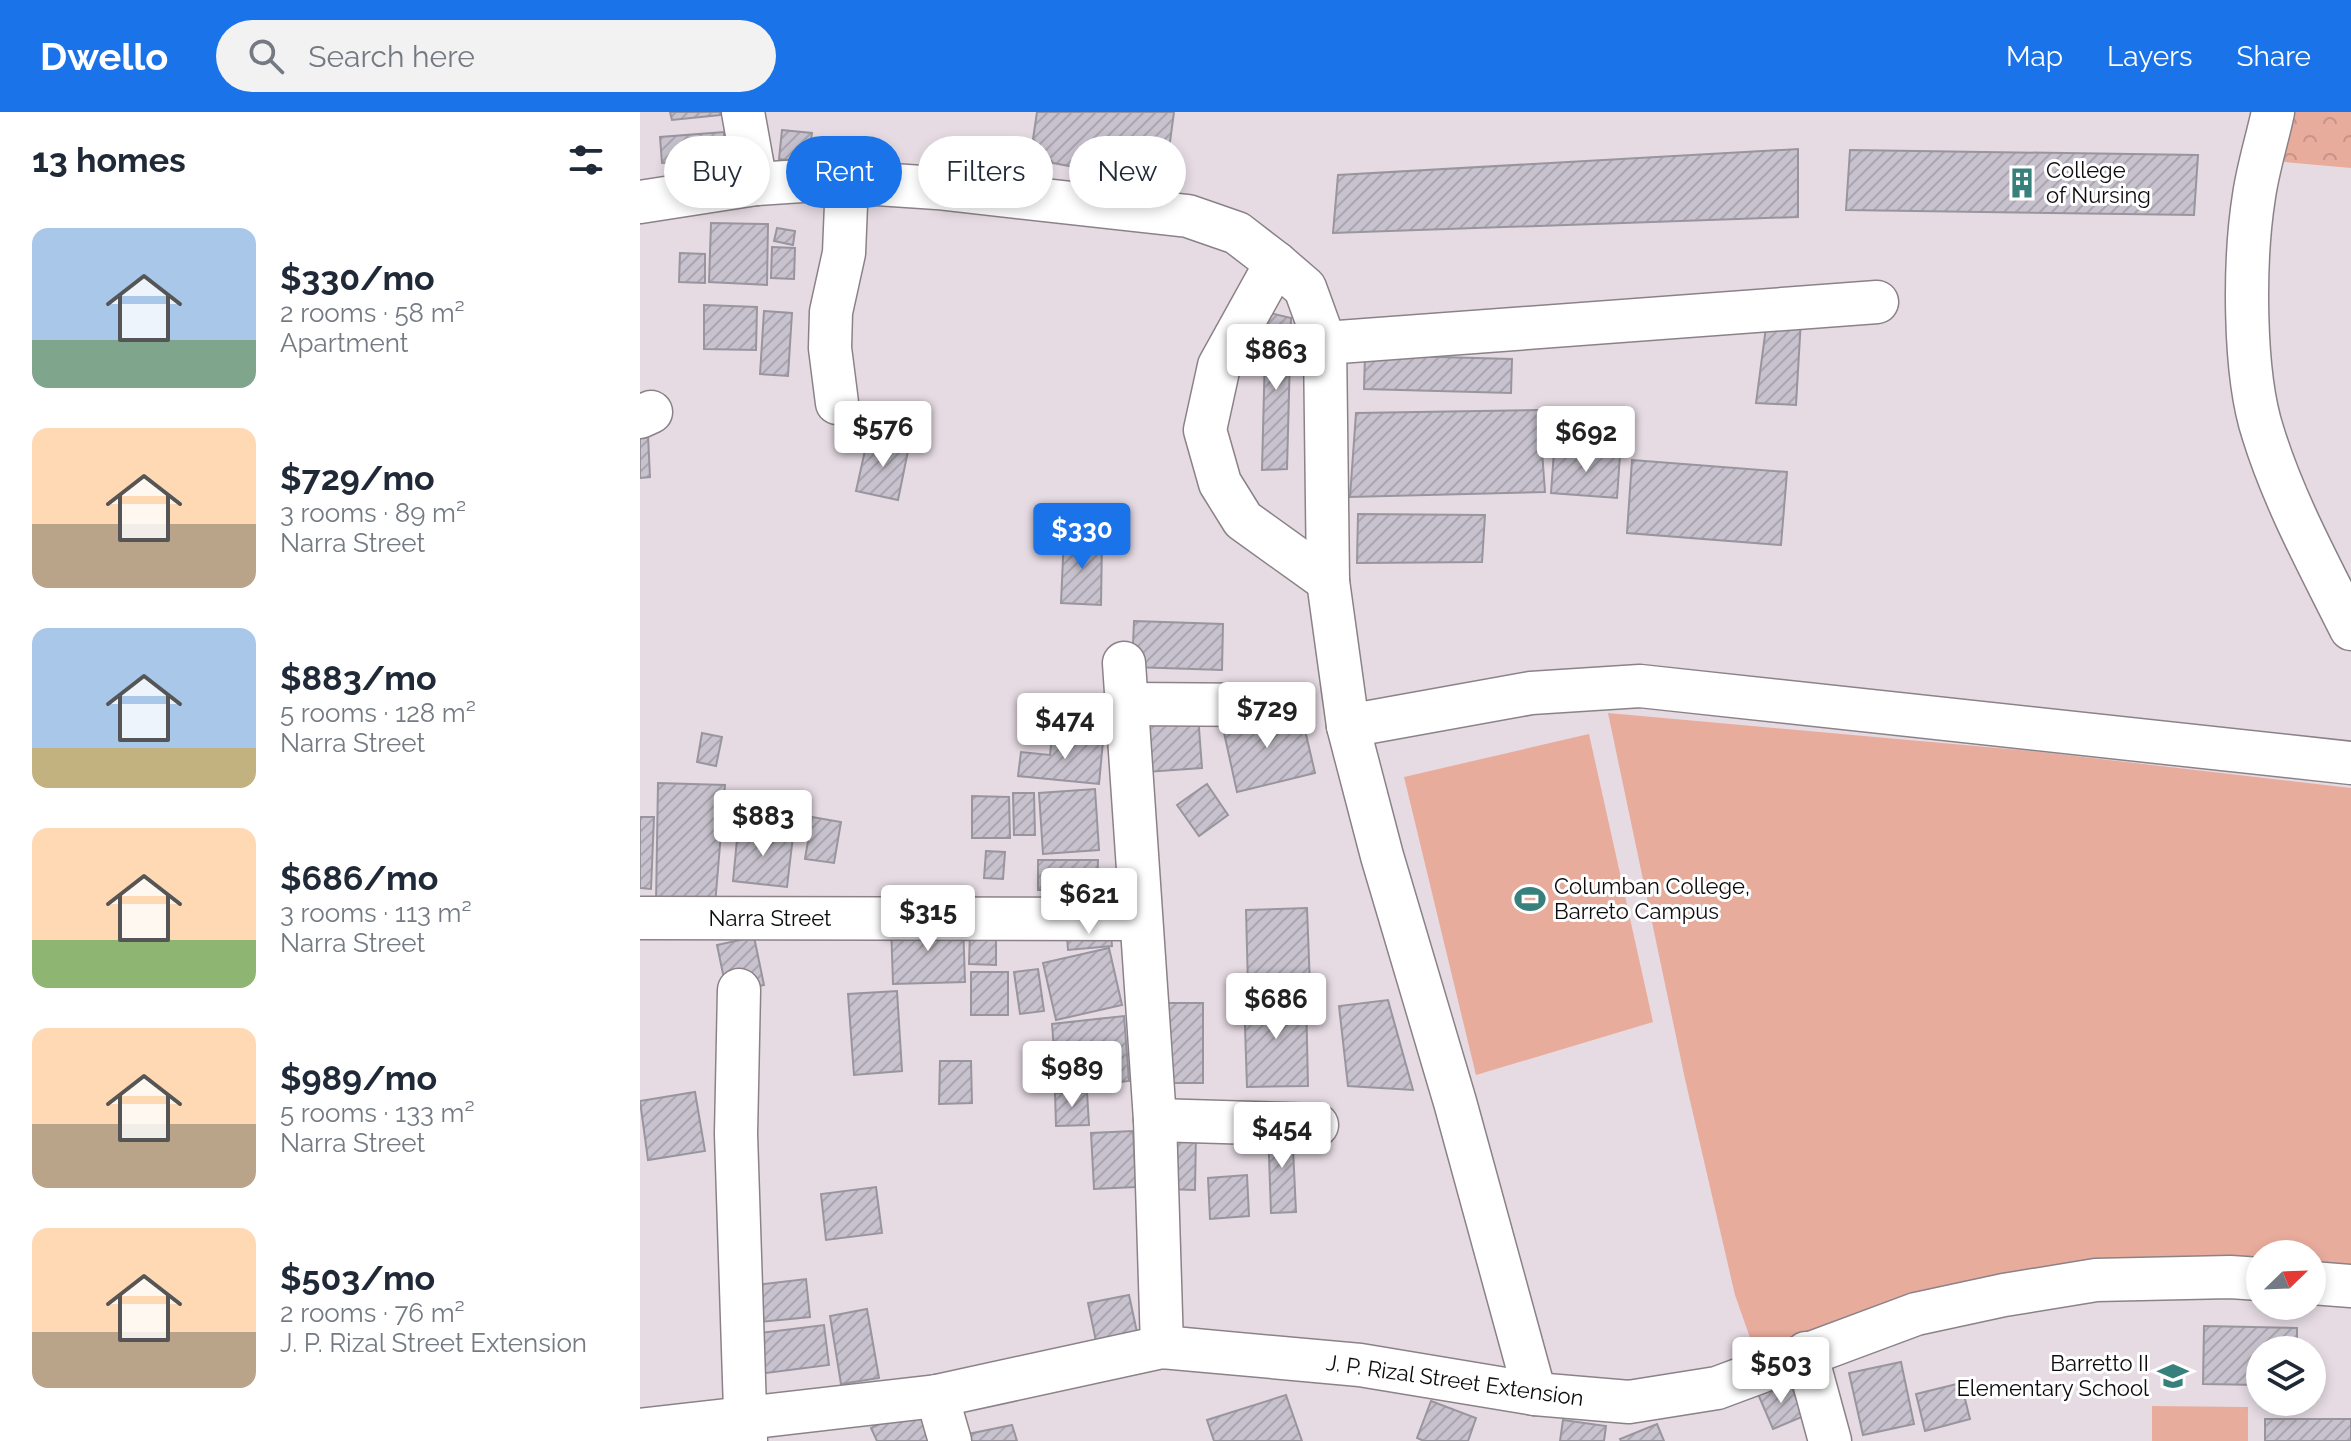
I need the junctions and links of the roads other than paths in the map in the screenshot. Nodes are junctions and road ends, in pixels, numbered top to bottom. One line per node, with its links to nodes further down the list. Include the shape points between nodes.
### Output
1 (743, 112): 3 (street)
2 (2273, 112): 13 (street, via 2254,196 2249,356 2262,432)
3 (747, 136)
4 (902, 186): 8 (street, via 1188,216 1237,233)
5 (664, 198): 6 (street)
6 (640, 202)
7 (846, 208): 11 (street, via 844,253 831,312)
8 (1276, 263): 10 (street, via 1305,288); 12 (street, via 1219,366 1205,430 1220,483 1243,520)
9 (1877, 302): 10 (street)
10 (1325, 343): 12 (street)
11 (837, 403)
12 (1328, 581): 17 (street)
13 (2351, 629)
14 (1124, 663): 15 (street)
15 (1126, 704): 16 (street); 20 (street)
16 (1280, 705)
17 (1348, 726): 18 (street, via 1531,693 1640,686); 29 (street)
18 (2351, 763)
19 (640, 918): 20 (street, Narra Street)
20 (1140, 919): 22 (street)
21 (739, 990): 31 (street, via 736,1134)
22 (1155, 1120): 23 (street); 27 (street)
23 (1317, 1125)
24 (2246, 1278): 28 (street, J. P. Rizal Street Extension, via 2096,1280 2050,1287 1916,1314)
25 (2326, 1284): 26 (street)
26 (2351, 1286)
27 (1162, 1347): 29 (street, J. P. Rizal Street Extension, via 1360,1365); 30 (street, J. P. Rizal Street Extension)
28 (1806, 1353): 29 (street, J. P. Rizal Street Extension, via 1717,1388 1629,1402); 34 (street)
29 (1535, 1394)
30 (937, 1396): 31 (street, J. P. Rizal Street Extension); 33 (street)
31 (745, 1429): 32 (street, J. P. Rizal Street Extension)
32 (640, 1430)
33 (950, 1441)
34 (1830, 1441)

